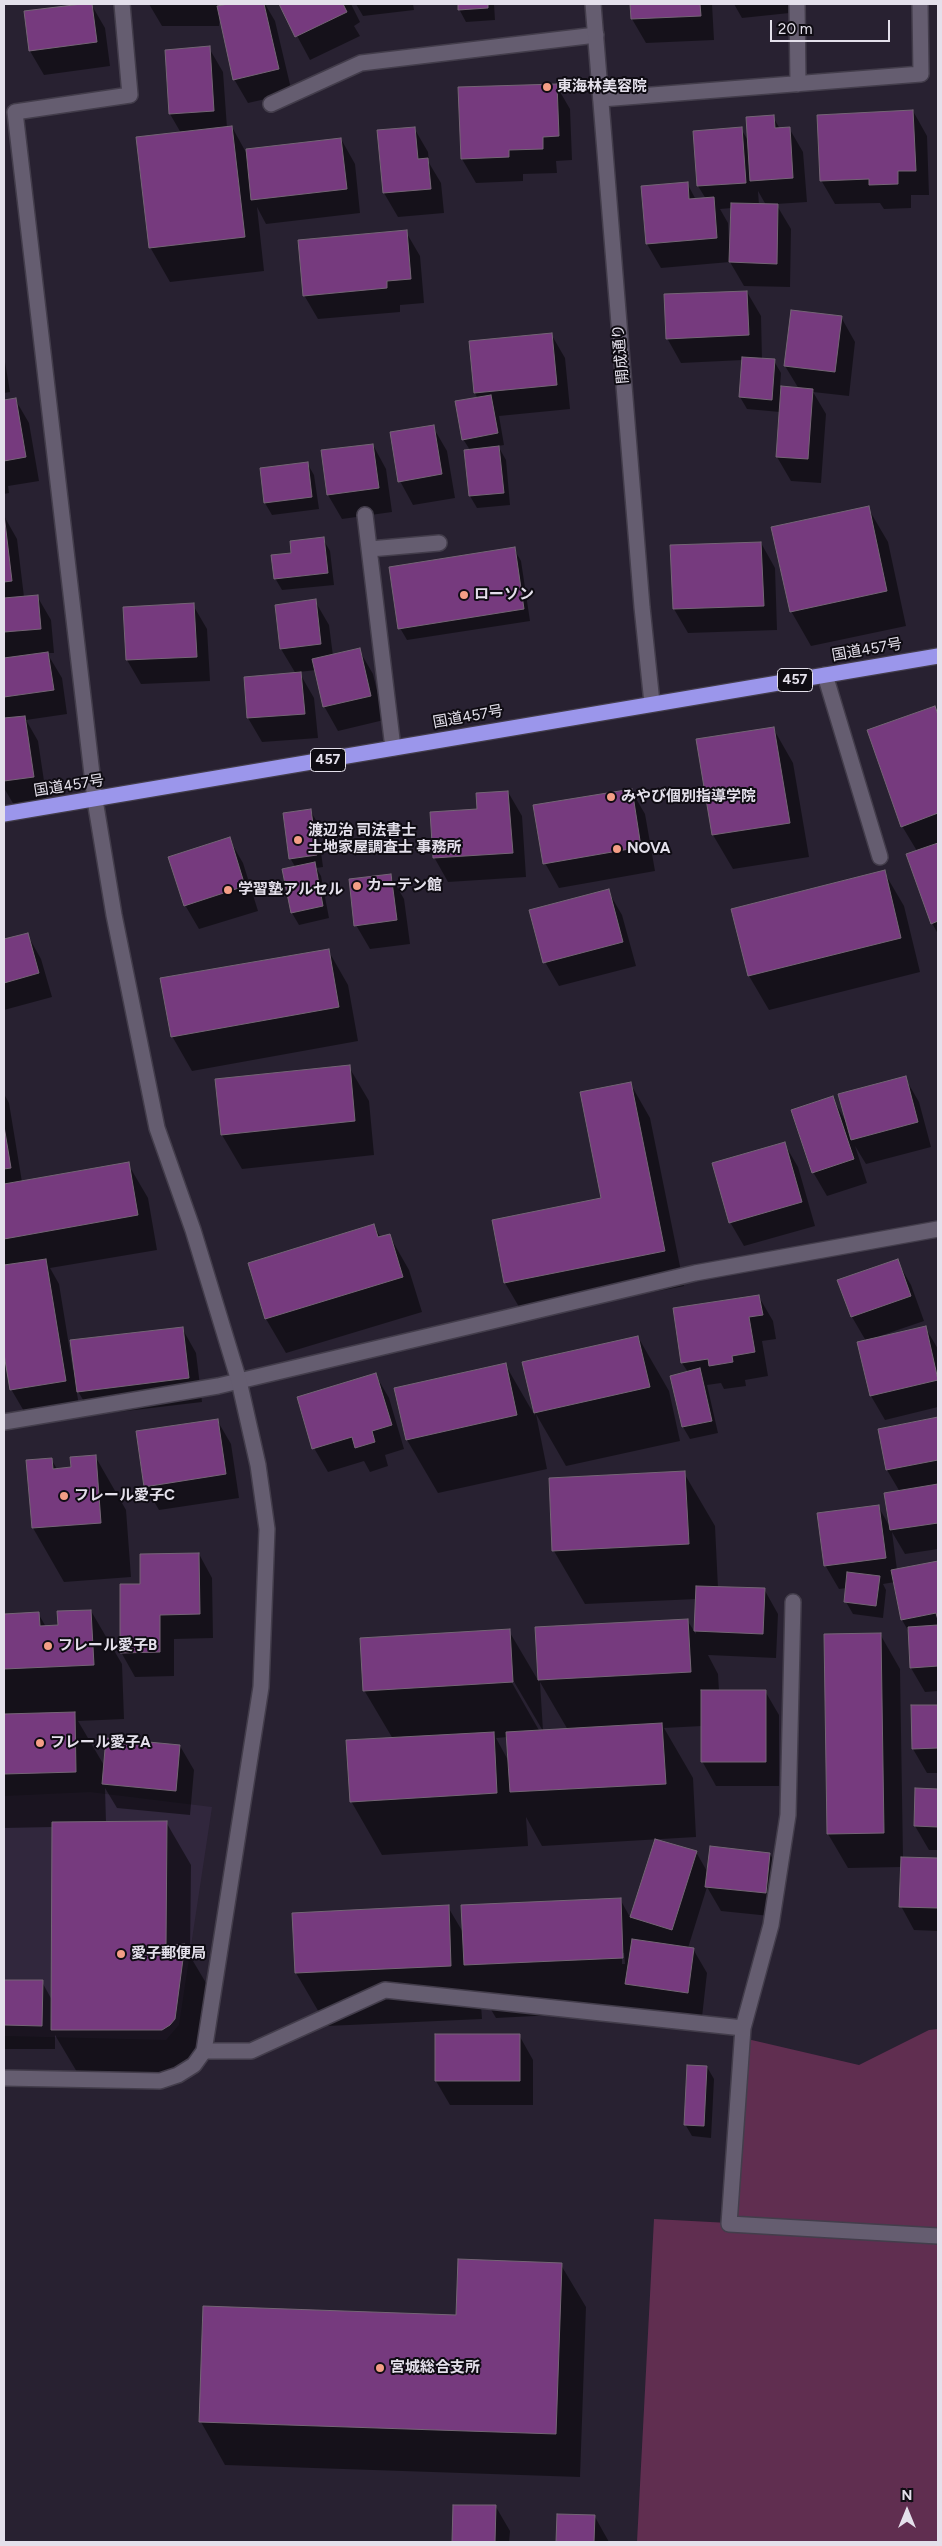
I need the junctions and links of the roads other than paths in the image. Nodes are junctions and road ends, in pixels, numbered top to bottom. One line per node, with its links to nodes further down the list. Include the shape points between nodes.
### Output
1 (122, 4): 16 (street, via 130,95 15,112)
2 (593, 4): 5 (street, 開成通り)
3 (798, 4): 6 (street)
4 (920, 4): 6 (street, via 921,74)
5 (596, 35): 7 (street, 開成通り); 8 (street, via 361,63)
6 (798, 84): 7 (street)
7 (601, 99): 14 (street, 開成通り)
8 (270, 104)
9 (365, 515): 11 (street)
10 (439, 543): 11 (street)
11 (370, 550): 15 (street)
12 (938, 656): 13 (highway, 国道457号 / 457)
13 (825, 675): 14 (highway, 国道457号 / 457); 18 (street)
14 (652, 703): 15 (highway, 国道457号 / 457)
15 (393, 748): 16 (highway, 国道457号 / 457)
16 (95, 800): 17 (highway, 国道457号 / 457); 20 (street, via 114,915 157,1128 193,1230)
17 (4, 814)
18 (880, 857)
19 (938, 1229): 20 (street, via 695,1272)
20 (239, 1381): 21 (street); 24 (street, via 258,1465 267,1529 261,1687)
21 (4, 1422)
22 (793, 1602): 23 (street, via 788,1815 771,1925)
23 (743, 2028): 24 (street, via 385,1990 251,2051); 26 (street, via 730,2224)
24 (204, 2051): 25 (street, via 194,2065 160,2081)
25 (4, 2078)
26 (938, 2236)

